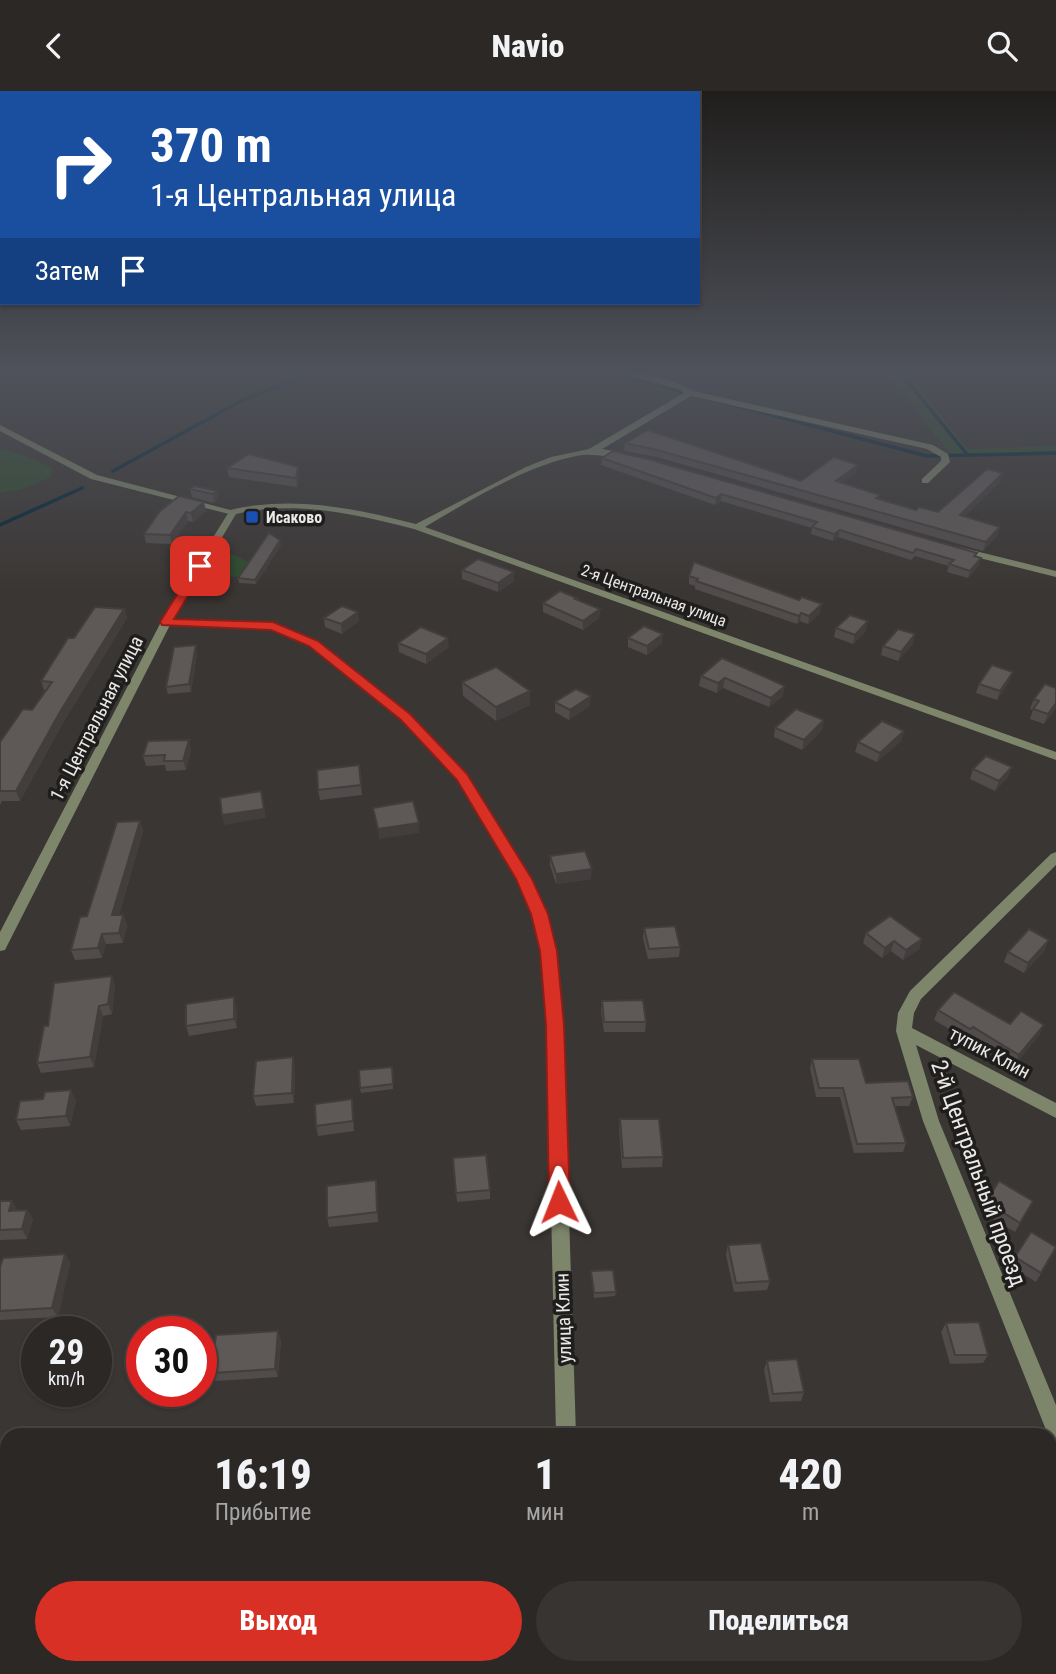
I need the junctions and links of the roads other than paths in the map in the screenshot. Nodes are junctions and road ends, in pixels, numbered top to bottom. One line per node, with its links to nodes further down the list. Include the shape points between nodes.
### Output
1 (30, 445): 7 (street, via 81,473)
2 (601, 445): 4 (street)
3 (921, 445): 6 (street, via 945,456 946,463)
4 (592, 450): 5 (street); 8 (street, via 519,475)
5 (642, 460)
6 (925, 481)
7 (233, 512): 8 (street, 2-я Центральная улица, via 294,504); 11 (street, 1-я Центральная улица)
8 (417, 527): 12 (street, 2-я Центральная улица)
9 (954, 548): 10 (street)
10 (1056, 574)
11 (166, 622): 14 (street, 1-я Центральная улица); 17 (street, улица Клин, via 273,626 313,644 406,717 462,777 524,879 540,914 548,951 555,1025)
12 (1056, 756)
13 (1056, 857): 15 (street, via 915,995)
14 (0, 946)
15 (904, 1031): 16 (street, тупик Клин); 18 (street, 2-й Центральный проезд, via 930,1121)
16 (1056, 1111)
17 (566, 1428)
18 (1055, 1428)

